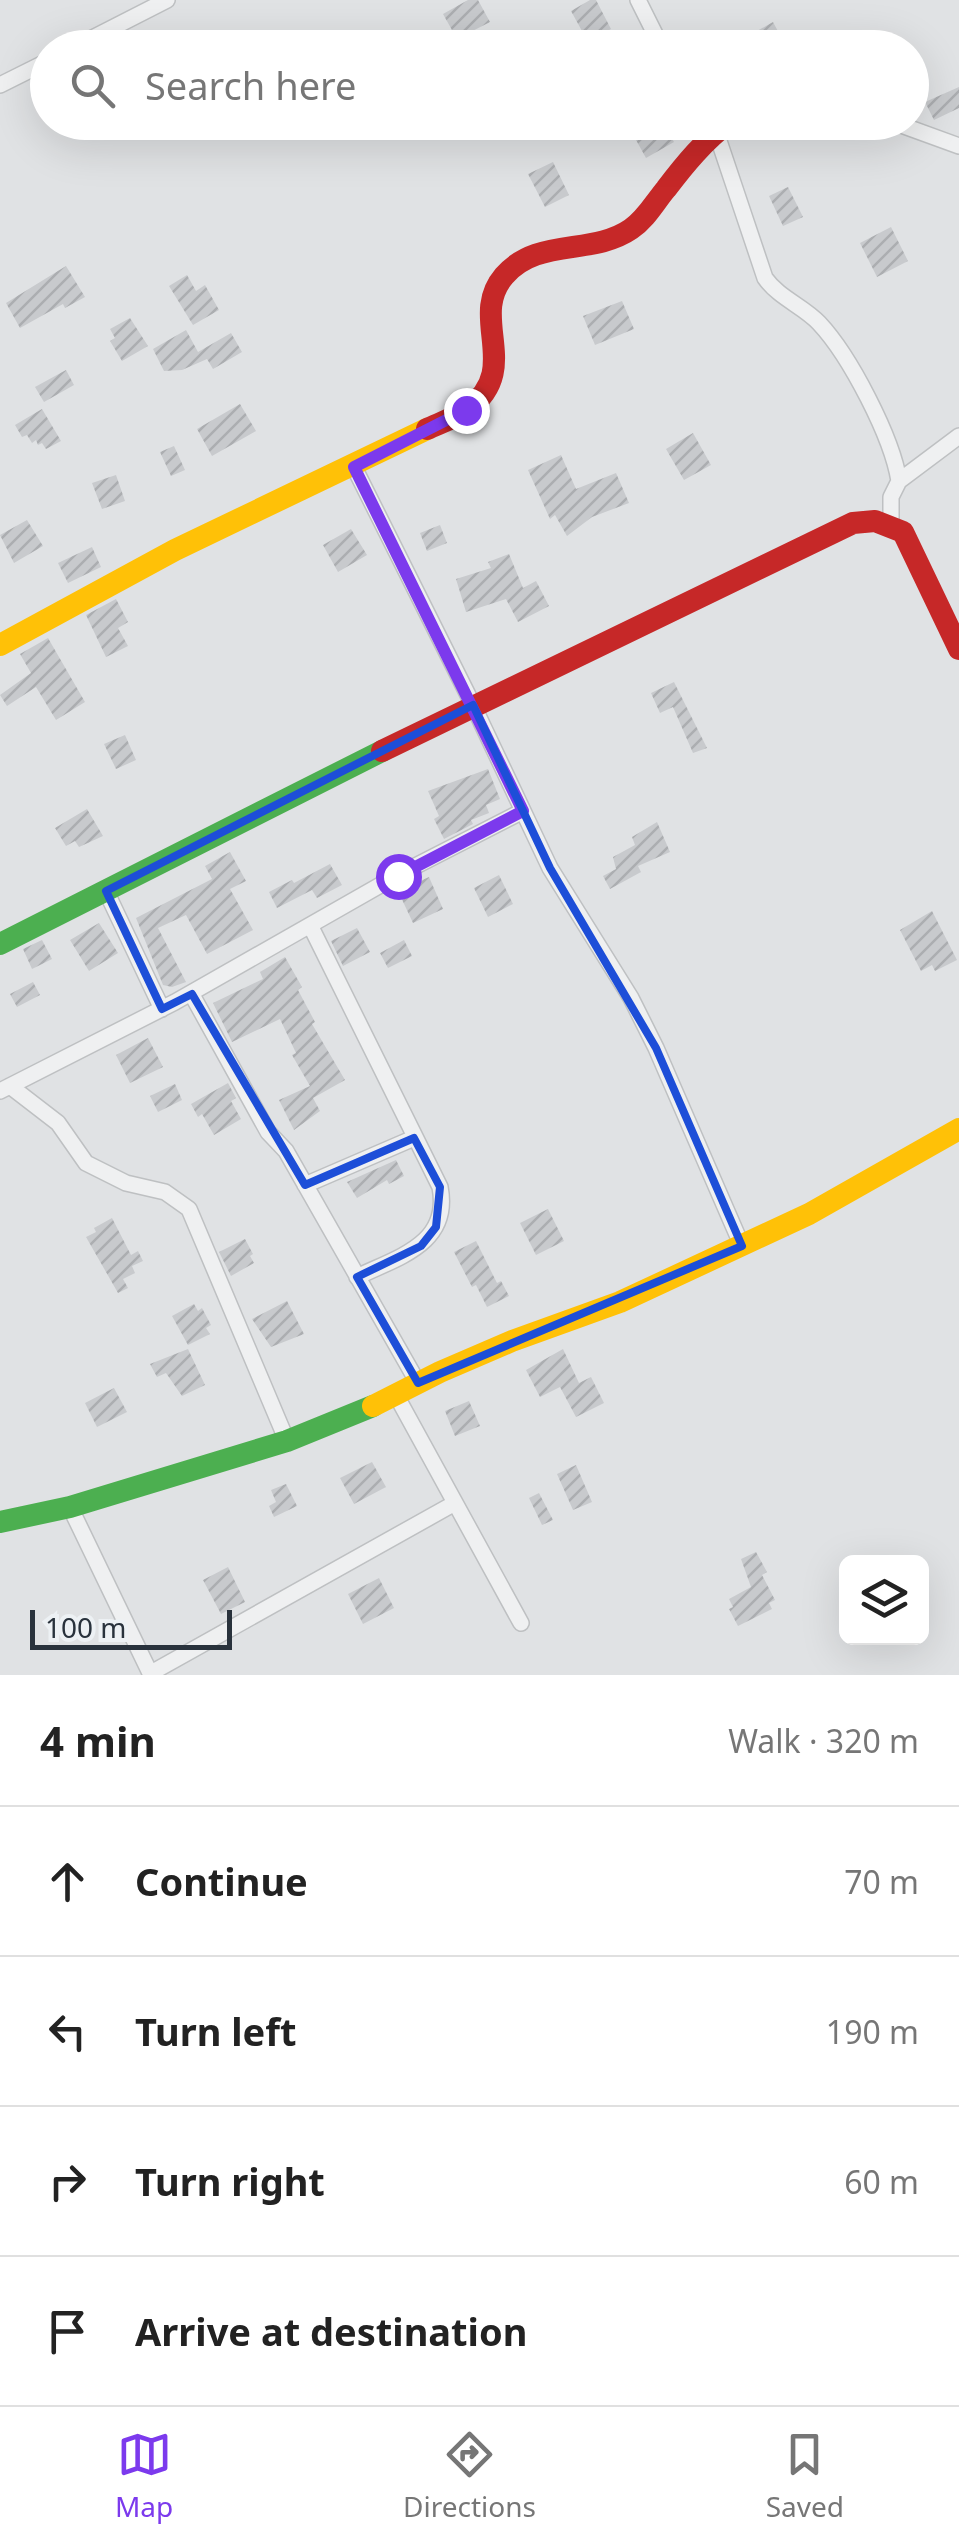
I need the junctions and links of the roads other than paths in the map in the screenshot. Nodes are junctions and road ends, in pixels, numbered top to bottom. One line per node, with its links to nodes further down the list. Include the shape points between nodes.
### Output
1 (168, 0): 3 (street)
2 (638, 0): 4 (street)
3 (109, 30)
4 (653, 30)
5 (30, 70): 6 (street)
6 (0, 85)
7 (929, 135): 10 (street)
8 (707, 140): 12 (street, via 629,230 531,253 513,264 489,303 497,348 487,393)
9 (724, 140): 13 (street, via 765,278 830,338 883,429)
10 (959, 146)
11 (959, 436): 13 (street)
12 (354, 467): 15 (street, via 175,550); 17 (street)
13 (899, 481): 14 (street, via 891,497)
14 (891, 525): 16 (street, via 903,532); 17 (street, via 853,523)
15 (0, 645)
16 (959, 648)
17 (474, 706): 18 (street); 19 (street)
18 (523, 811): 20 (street); 28 (street, via 556,879 631,998)
19 (106, 891): 21 (street); 23 (street)
20 (312, 927): 22 (street); 26 (street)
21 (0, 944)
22 (191, 993): 23 (street); 27 (street)
23 (162, 1009): 24 (street)
24 (5, 1088): 32 (street, via 58,1123 86,1163 165,1192 188,1210)
25 (959, 1129): 28 (street)
26 (414, 1138): 27 (street); 29 (street, via 440,1187 436,1228 421,1246)
27 (305, 1185): 29 (street)
28 (742, 1246): 30 (street)
29 (357, 1277): 30 (street)
30 (418, 1383): 31 (street)
31 (396, 1395): 32 (street); 33 (street)
32 (287, 1442): 34 (street)
33 (454, 1503): 36 (street); 37 (street)
34 (70, 1506): 35 (street); 37 (street)
35 (0, 1522)
36 (520, 1624)
37 (151, 1674)

